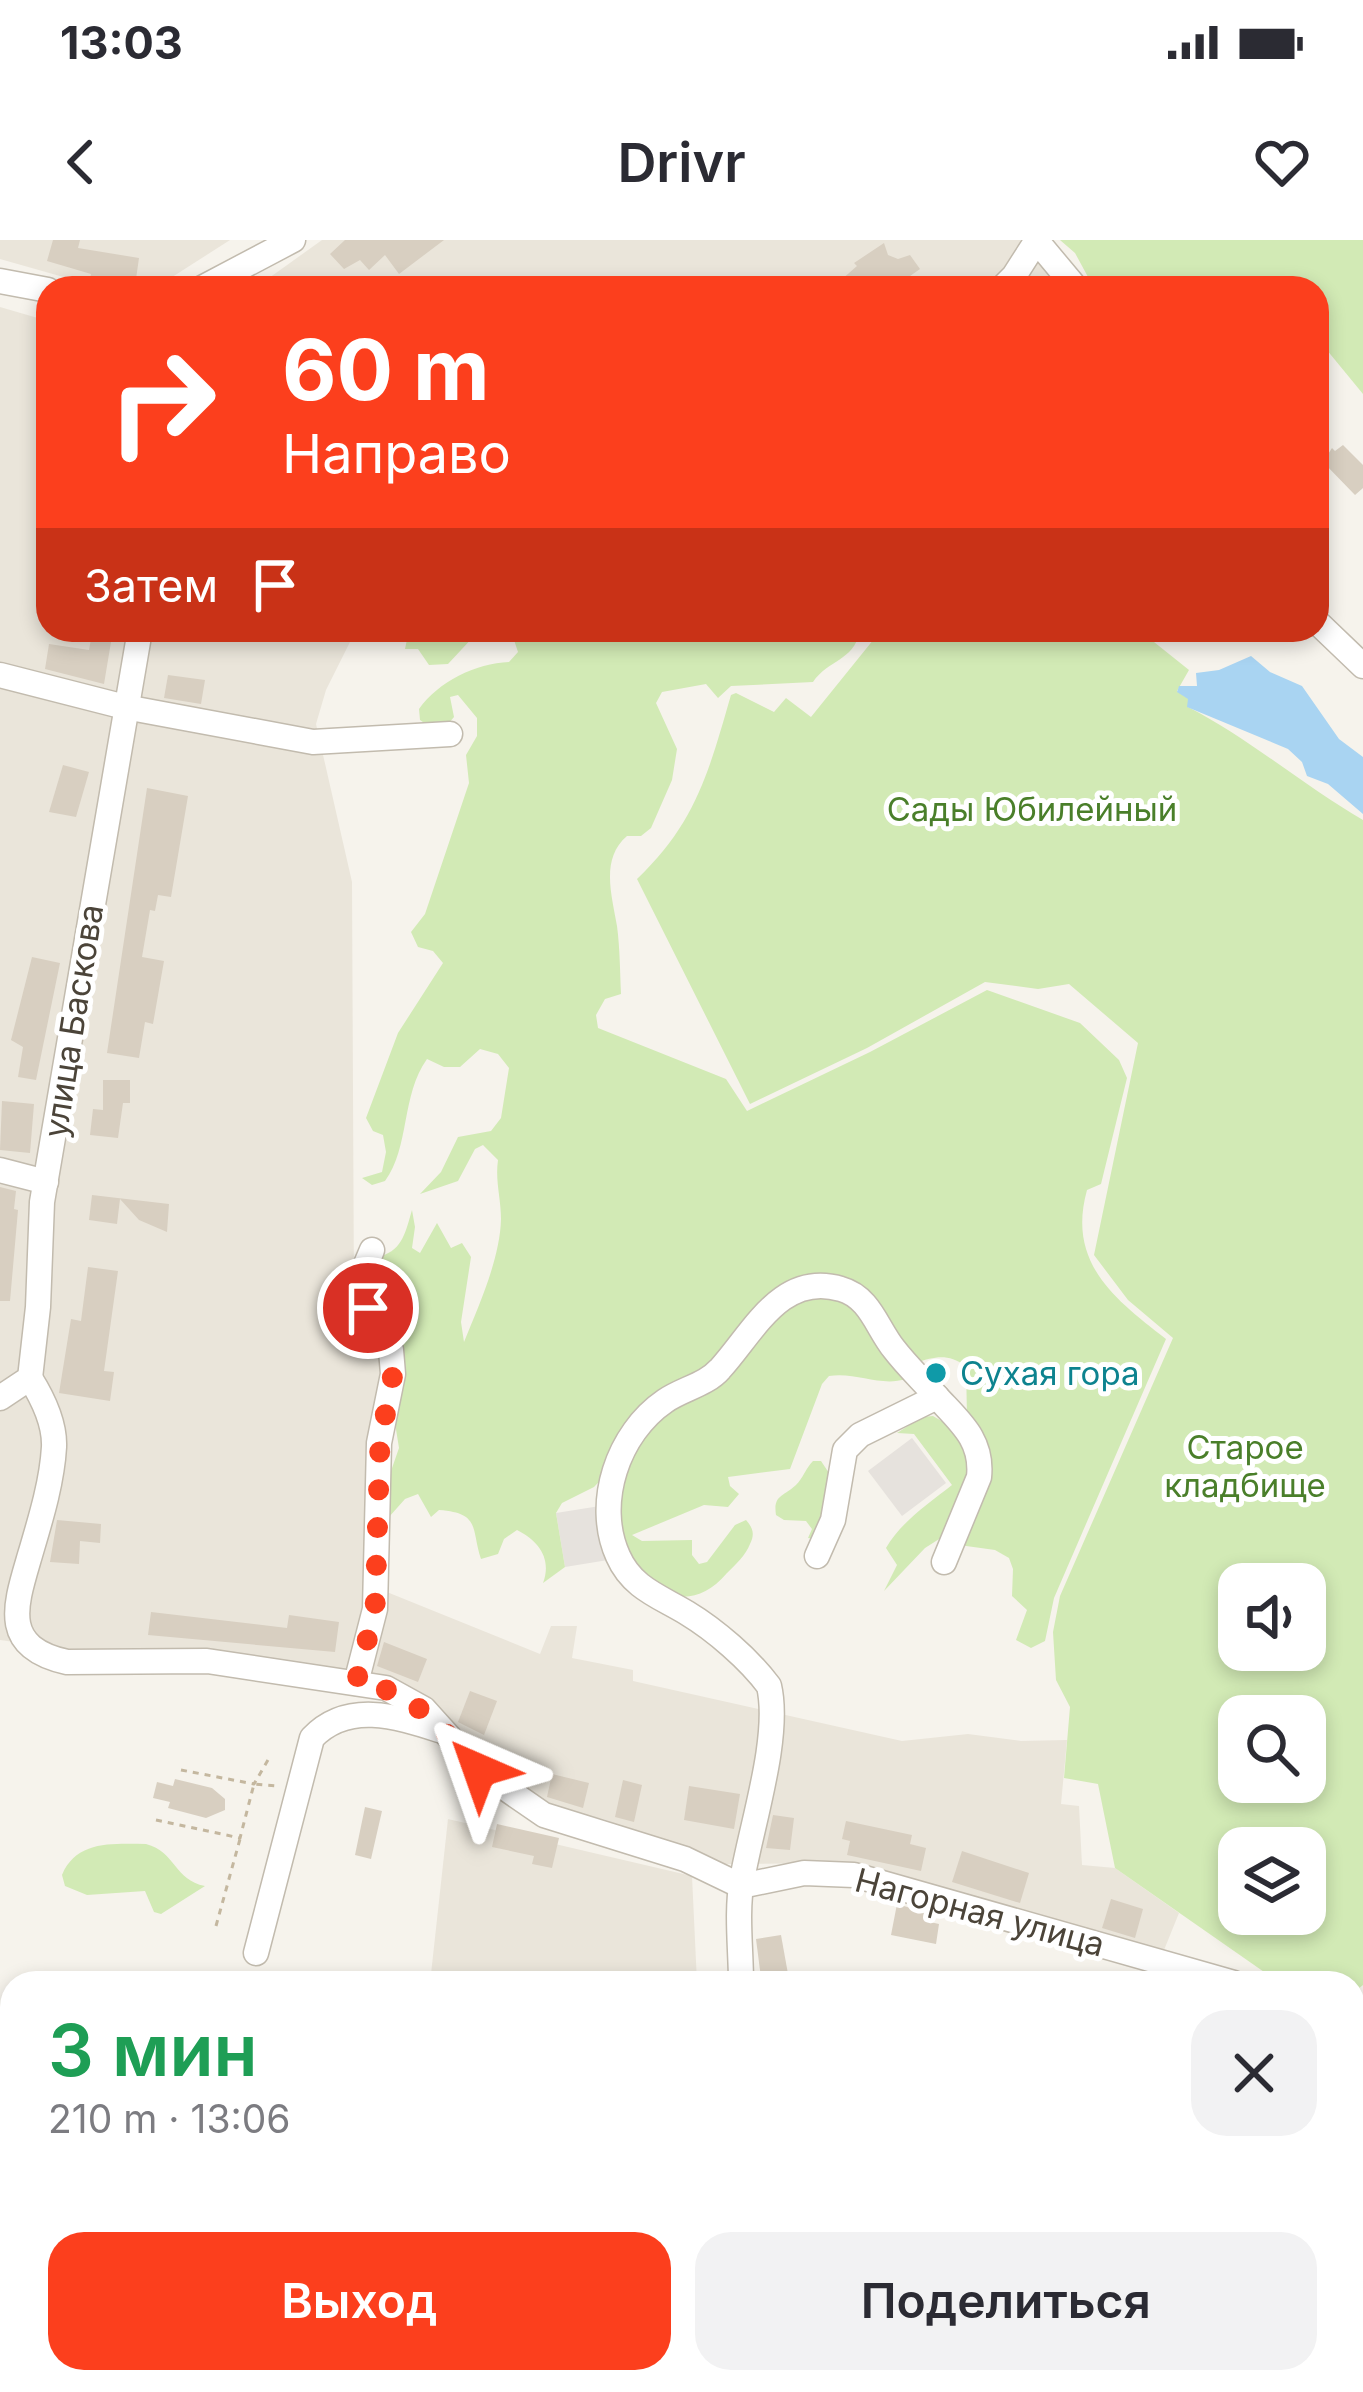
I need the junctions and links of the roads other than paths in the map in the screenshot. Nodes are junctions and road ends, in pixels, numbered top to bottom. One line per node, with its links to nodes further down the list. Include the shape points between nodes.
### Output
1 (292, 240): 3 (street)
2 (1036, 240): 4 (street); 5 (street)
3 (224, 276)
4 (1014, 276)
5 (1066, 276)
6 (0, 281): 7 (street)
7 (36, 288)
8 (1329, 634): 10 (street)
9 (138, 642): 12 (street, улица Баскова)
10 (1363, 667)
11 (0, 675): 12 (street)
12 (125, 707): 13 (street, via 314,742); 15 (street, улица Баскова)
13 (450, 734)
14 (0, 1170): 15 (street)
15 (46, 1182): 17 (street, улица Баскова)
16 (372, 1250): 22 (street, via 363,1293 391,1350 393,1374 380,1443 375,1610)
17 (30, 1378): 19 (street); 22 (street, via 54,1446 14,1603 31,1648 67,1662 208,1661)
18 (938, 1396): 20 (street, via 845,1450 833,1520); 21 (street, via 976,1442 980,1464); 25 (street, via 854,1294 799,1289 769,1308 717,1373 648,1415 620,1455 609,1503 612,1540 626,1570 770,1686)
19 (0, 1398)
20 (817, 1556)
21 (944, 1562)
22 (344, 1681): 23 (street); 24 (street, via 399,1694)
23 (364, 1714): 24 (street); 26 (street, via 333,1721 308,1745)
24 (442, 1730): 25 (street, via 492,1781 544,1815 685,1858)
25 (741, 1886): 27 (street); 28 (street, Нагорная улица, via 804,1873 854,1875)
26 (256, 1953)
27 (741, 1971)
28 (1165, 1971)

